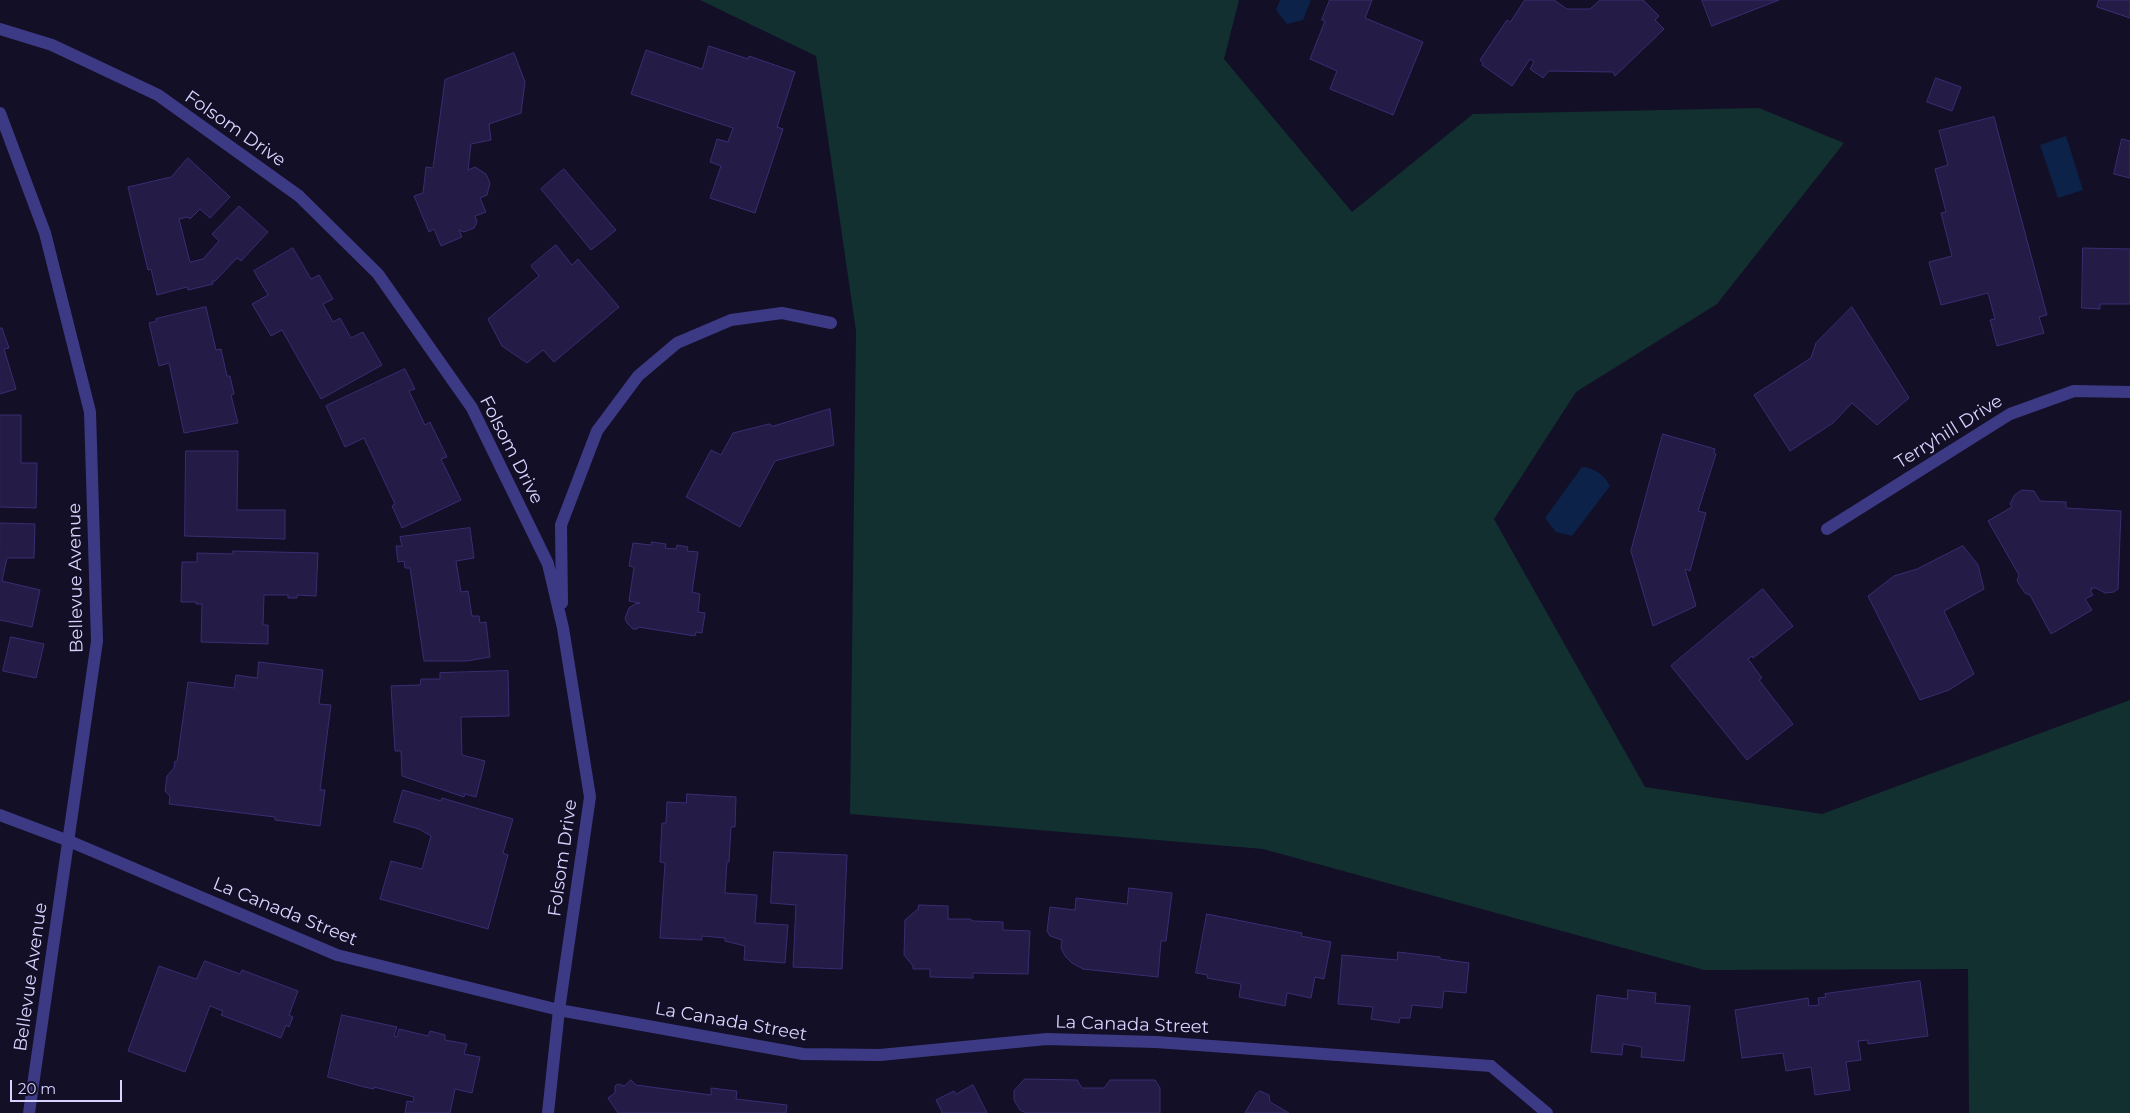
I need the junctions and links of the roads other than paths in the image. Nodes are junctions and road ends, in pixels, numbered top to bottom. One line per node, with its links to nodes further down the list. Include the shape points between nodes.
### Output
1 (0, 29): 6 (street, Folsom Drive, via 52,45 158,96 299,196 378,274 472,408 548,564)
2 (0, 113): 8 (street, Bellevue Avenue, via 46,233 90,412 97,641)
3 (831, 323): 6 (street, via 782,313 731,320 676,343 638,376 598,431 561,525)
4 (2130, 392): 5 (street, Terryhill Drive, via 2074,391 2010,414)
5 (1827, 529)
6 (563, 628): 9 (street, Folsom Drive, via 590,797)
7 (0, 815): 8 (street, La Canada Street)
8 (69, 841): 9 (street, La Canada Street, via 337,955); 10 (street, Bellevue Avenue)
9 (559, 1010): 11 (street, Folsom Drive); 12 (street, La Canada Street, via 802,1054 880,1055 1047,1039 1156,1042 1491,1066)
10 (29, 1113)
11 (548, 1113)
12 (1547, 1113)

